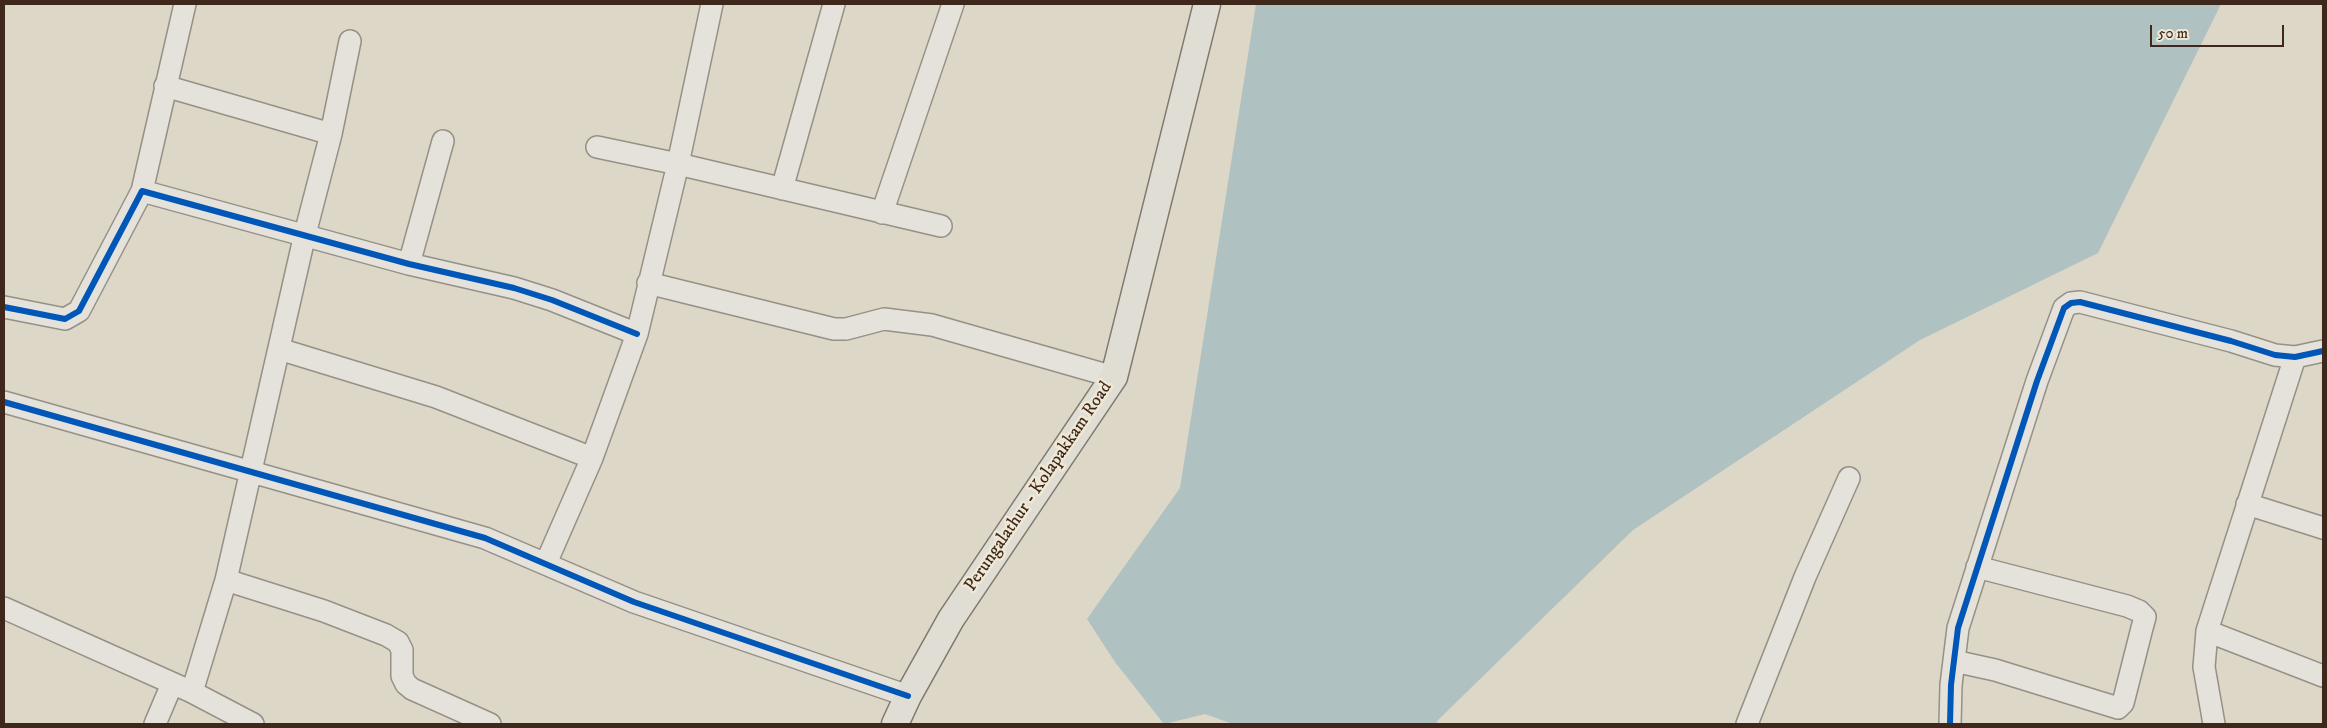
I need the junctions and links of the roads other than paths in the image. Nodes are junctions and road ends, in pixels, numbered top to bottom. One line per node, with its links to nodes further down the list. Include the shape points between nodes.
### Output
1 (185, 4): 7 (street)
2 (712, 4): 11 (street)
3 (834, 4): 12 (street)
4 (953, 4): 14 (street)
5 (1207, 4): 24 (main road, Perungalathur - Kolapakkam Road)
6 (350, 41): 8 (street)
7 (165, 86): 8 (street); 13 (street)
8 (331, 134): 16 (street)
9 (443, 140): 17 (street)
10 (597, 148): 11 (street)
11 (678, 164): 12 (street); 18 (street)
12 (782, 189): 14 (street)
13 (142, 191): 16 (street); 19 (street, via 79,311 65,319 54,319)
14 (882, 214): 15 (street)
15 (941, 226)
16 (305, 234): 17 (street); 21 (street)
17 (409, 264): 20 (street, via 514,288)
18 (648, 283): 20 (street); 24 (street, via 834,329 846,329 884,318 932,325)
19 (4, 307)
20 (637, 334): 26 (street)
21 (279, 349): 26 (street, via 436,397); 27 (street)
22 (2323, 351): 23 (street)
23 (2295, 357): 29 (street); 32 (street, via 2275,355 2080,302 2071,303 2064,308 2037,381)
24 (1114, 376): 40 (main road, Perungalathur - Kolapakkam Road, via 951,619)
25 (4, 402): 27 (street)
26 (592, 458): 31 (street)
27 (250, 472): 31 (street, via 485,538); 33 (street)
28 (1849, 478): 45 (street, via 1805,577)
29 (2247, 504): 30 (street); 35 (street)
30 (2323, 528)
31 (546, 563): 40 (street, via 634,602)
32 (1977, 567): 36 (street, via 1958,628); 36 (street, via 2127,606 2140,611 2145,617 2123,703 2118,708 1995,670)
33 (226, 580): 39 (street); 43 (street, via 324,611 386,635 398,642 402,650 402,676 406,684)
34 (4, 608): 38 (street)
35 (2207, 631): 37 (street); 47 (street, via 2204,667)
36 (1954, 661): 46 (street)
37 (2323, 676)
38 (172, 684): 39 (street); 41 (street)
39 (192, 692): 42 (street)
40 (908, 696): 44 (main road, Perungalathur - Kolapakkam Road)
41 (155, 724)
42 (253, 724)
43 (490, 724)
44 (895, 724)
45 (1747, 724)
46 (1950, 724)
47 (2214, 724)

